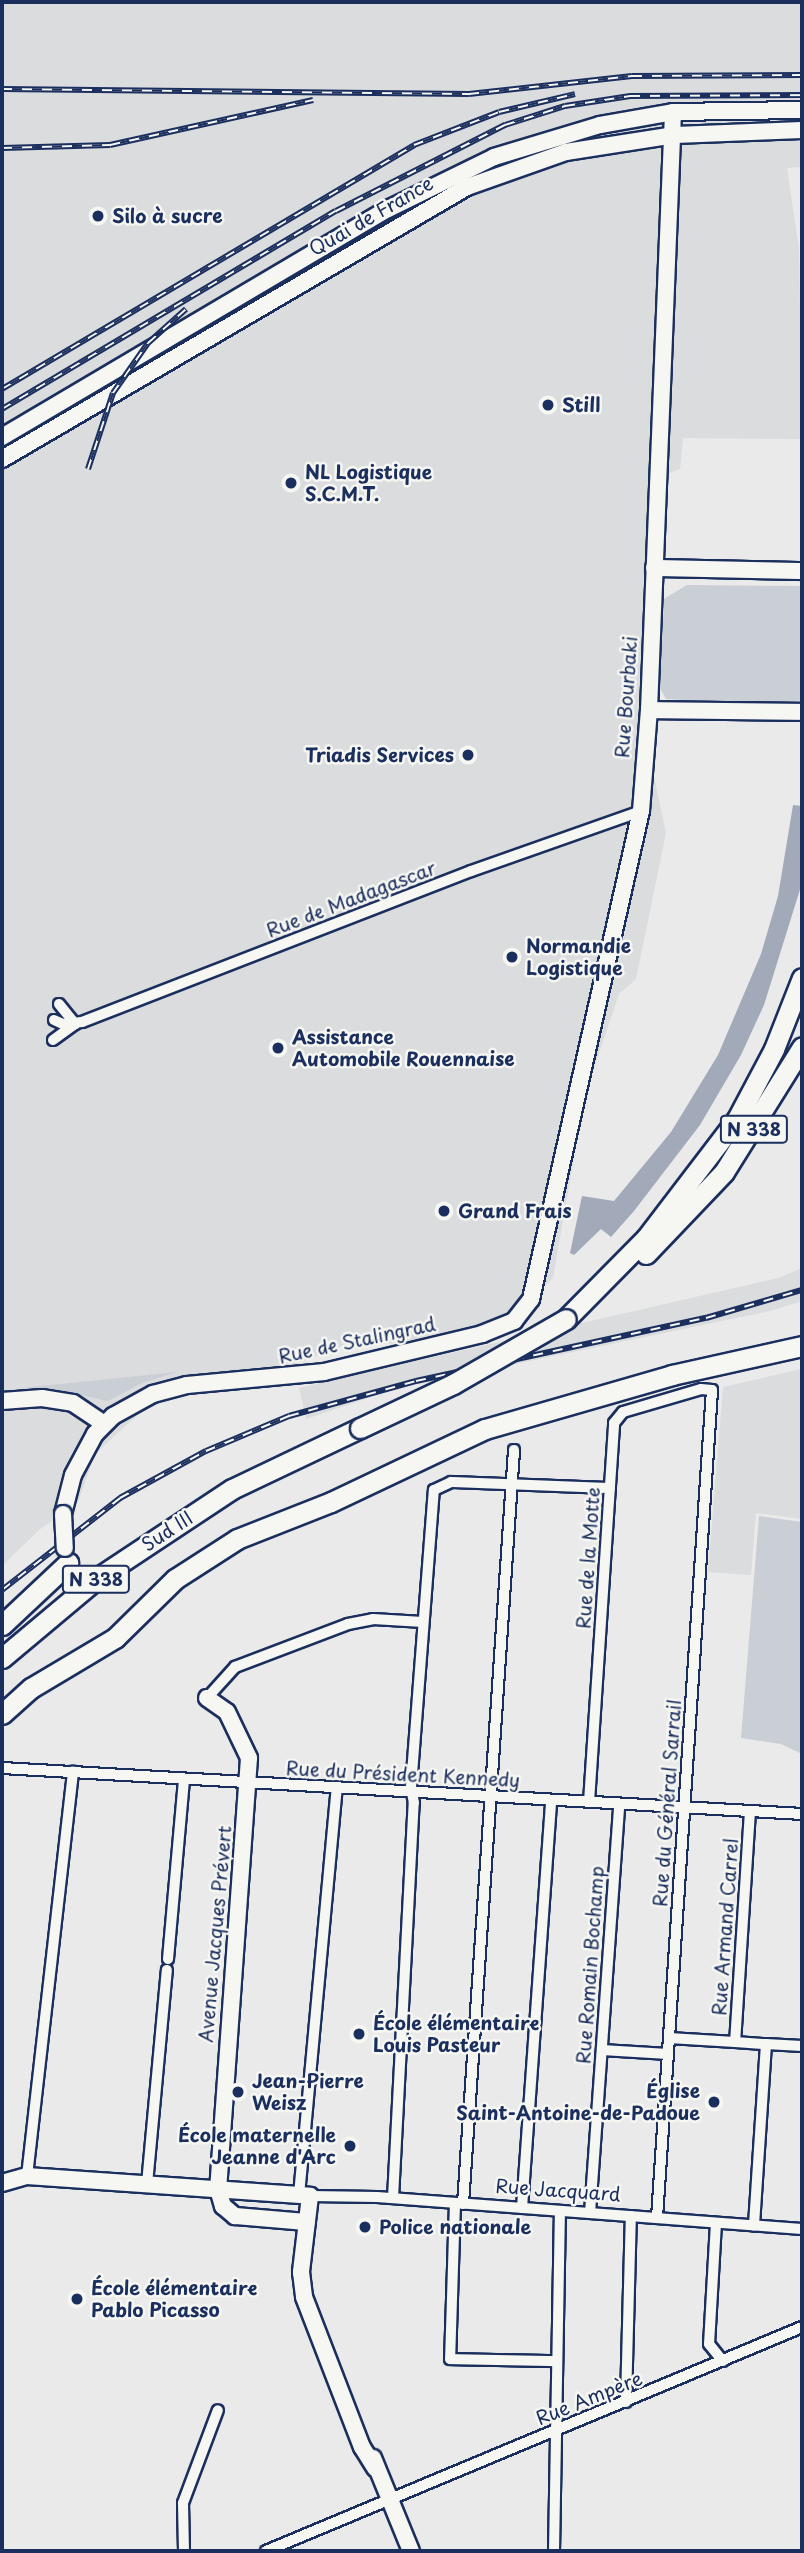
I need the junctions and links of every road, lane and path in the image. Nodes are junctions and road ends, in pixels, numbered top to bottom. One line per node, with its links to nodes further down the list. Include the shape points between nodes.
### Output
1 (802, 110): 2 (street, Quai de France)
2 (673, 112): 4 (street, Rue Bourbaki); 5 (street, Quai de France, via 600,125 534,144 437,182)
3 (802, 130): 4 (street, Quai de France)
4 (675, 135): 6 (street, Quai de France, via 566,152 445,197); 7 (street, Rue Bourbaki)
5 (2, 438)
6 (2, 458)
7 (654, 568): 8 (street); 9 (street, Rue Bourbaki)
8 (802, 571)
9 (649, 710): 10 (street); 11 (street, Rue Bourbaki)
10 (802, 712)
11 (641, 811): 15 (street, Rue de Madagascar, via 471,871); 18 (street, Rue Bourbaki)
12 (802, 978): 19 (highway, via 774,1049 737,1119 646,1238)
13 (59, 1004): 15 (street)
14 (54, 1020): 15 (street)
15 (75, 1024): 16 (street, Rue de Madagascar)
16 (53, 1040)
17 (802, 1047): 19 (highway, N 338, via 759,1122 698,1205 641,1259)
18 (538, 1275): 23 (street, Rue de Stalingrad, via 522,1313 501,1329 294,1377 172,1387 140,1400)
19 (566, 1319): 30 (highway, Sud III / N 338, bridge, via 453,1384 272,1466 96,1579)
20 (802, 1346): 32 (highway, via 672,1375 485,1429 331,1502 237,1539 175,1579 116,1638 31,1688)
21 (712, 1390): 26 (street, Rue de la Motte, via 701,1389 623,1412 614,1423); 43 (street, Rue du Général Sarrail)
22 (2, 1401): 23 (street, via 41,1398 73,1403)
23 (104, 1424): 27 (street, bridge, via 73,1475 63,1514)
24 (513, 1450): 25 (street)
25 (512, 1483): 26 (street); 28 (street, via 451,1482 433,1490); 39 (street)
26 (610, 1488): 41 (street, Rue de la Motte)
27 (67, 1556): 29 (highway)
28 (422, 1622): 31 (street, via 373,1619 348,1624 235,1667); 38 (street)
29 (2, 1625)
30 (2, 1658)
31 (207, 1698): 36 (street, Avenue Jacques Prévert, via 227,1712 242,1737)
32 (2, 1714)
33 (2, 1768): 34 (street, Rue du Président Kennedy)
34 (73, 1772): 35 (street, Rue du Président Kennedy); 52 (street)
35 (184, 1779): 36 (street, Rue du Président Kennedy); 54 (street)
36 (249, 1783): 37 (street, Rue du Président Kennedy); 55 (street, Avenue Jacques Prévert)
37 (337, 1788): 38 (street, Rue du Président Kennedy); 56 (street)
38 (411, 1792): 39 (street, Rue du Président Kennedy); 57 (street)
39 (488, 1796): 40 (street, Rue du Président Kennedy); 58 (street)
40 (551, 1800): 41 (street, Rue du Président Kennedy); 59 (street)
41 (589, 1802): 42 (street, Rue du Président Kennedy)
42 (620, 1804): 43 (street, Rue du Président Kennedy); 50 (street, Rue Romain Bochamp)
43 (684, 1807): 44 (street, Rue du Président Kennedy); 46 (street, Rue du Général Sarrail)
44 (750, 1811): 45 (street, Rue du Président Kennedy); 47 (street, Rue Armand Carrel)
45 (802, 1814)
46 (669, 2038): 47 (street); 51 (street, Rue du Général Sarrail)
47 (735, 2042): 48 (street, Rue Armand Carrel)
48 (766, 2044): 49 (street, Rue Armand Carrel); 66 (street)
49 (802, 2046)
50 (602, 2050): 51 (street); 61 (street, Rue Romain Bochamp)
51 (668, 2054): 63 (street, Rue du Général Sarrail)
52 (27, 2176): 53 (street); 54 (street)
53 (2, 2183)
54 (147, 2184): 55 (street)
55 (218, 2189): 56 (street); 64 (street, via 223,2206 235,2216)
56 (305, 2196): 57 (street, Rue Jacquard); 64 (street)
57 (393, 2198): 58 (street, Rue Jacquard)
58 (459, 2203): 59 (street, Rue Jacquard); 69 (street, via 450,2358)
59 (522, 2208): 60 (street, Rue Jacquard)
60 (560, 2211): 61 (street, Rue Jacquard); 69 (street)
61 (590, 2213): 62 (street, Rue Jacquard)
62 (631, 2217): 63 (street, Rue Jacquard); 71 (street)
63 (657, 2218): 65 (street, Rue Jacquard)
64 (307, 2221): 74 (street, via 302,2286)
65 (716, 2223): 66 (street, Rue Jacquard); 70 (street, via 709,2344)
66 (754, 2226): 67 (street, Rue Jacquard)
67 (802, 2229)
68 (802, 2327): 70 (street, Rue Ampère)
69 (556, 2361): 73 (street)
70 (723, 2361): 71 (street, Rue Ampère)
71 (626, 2402): 73 (street, Rue Ampère)
72 (218, 2410): 75 (street, via 183,2503)
73 (555, 2431): 74 (street, Rue Ampère); 78 (street)
74 (390, 2500): 76 (street, Rue Ampère); 77 (street)
75 (184, 2551)
76 (267, 2551)
77 (411, 2551)
78 (554, 2551)

